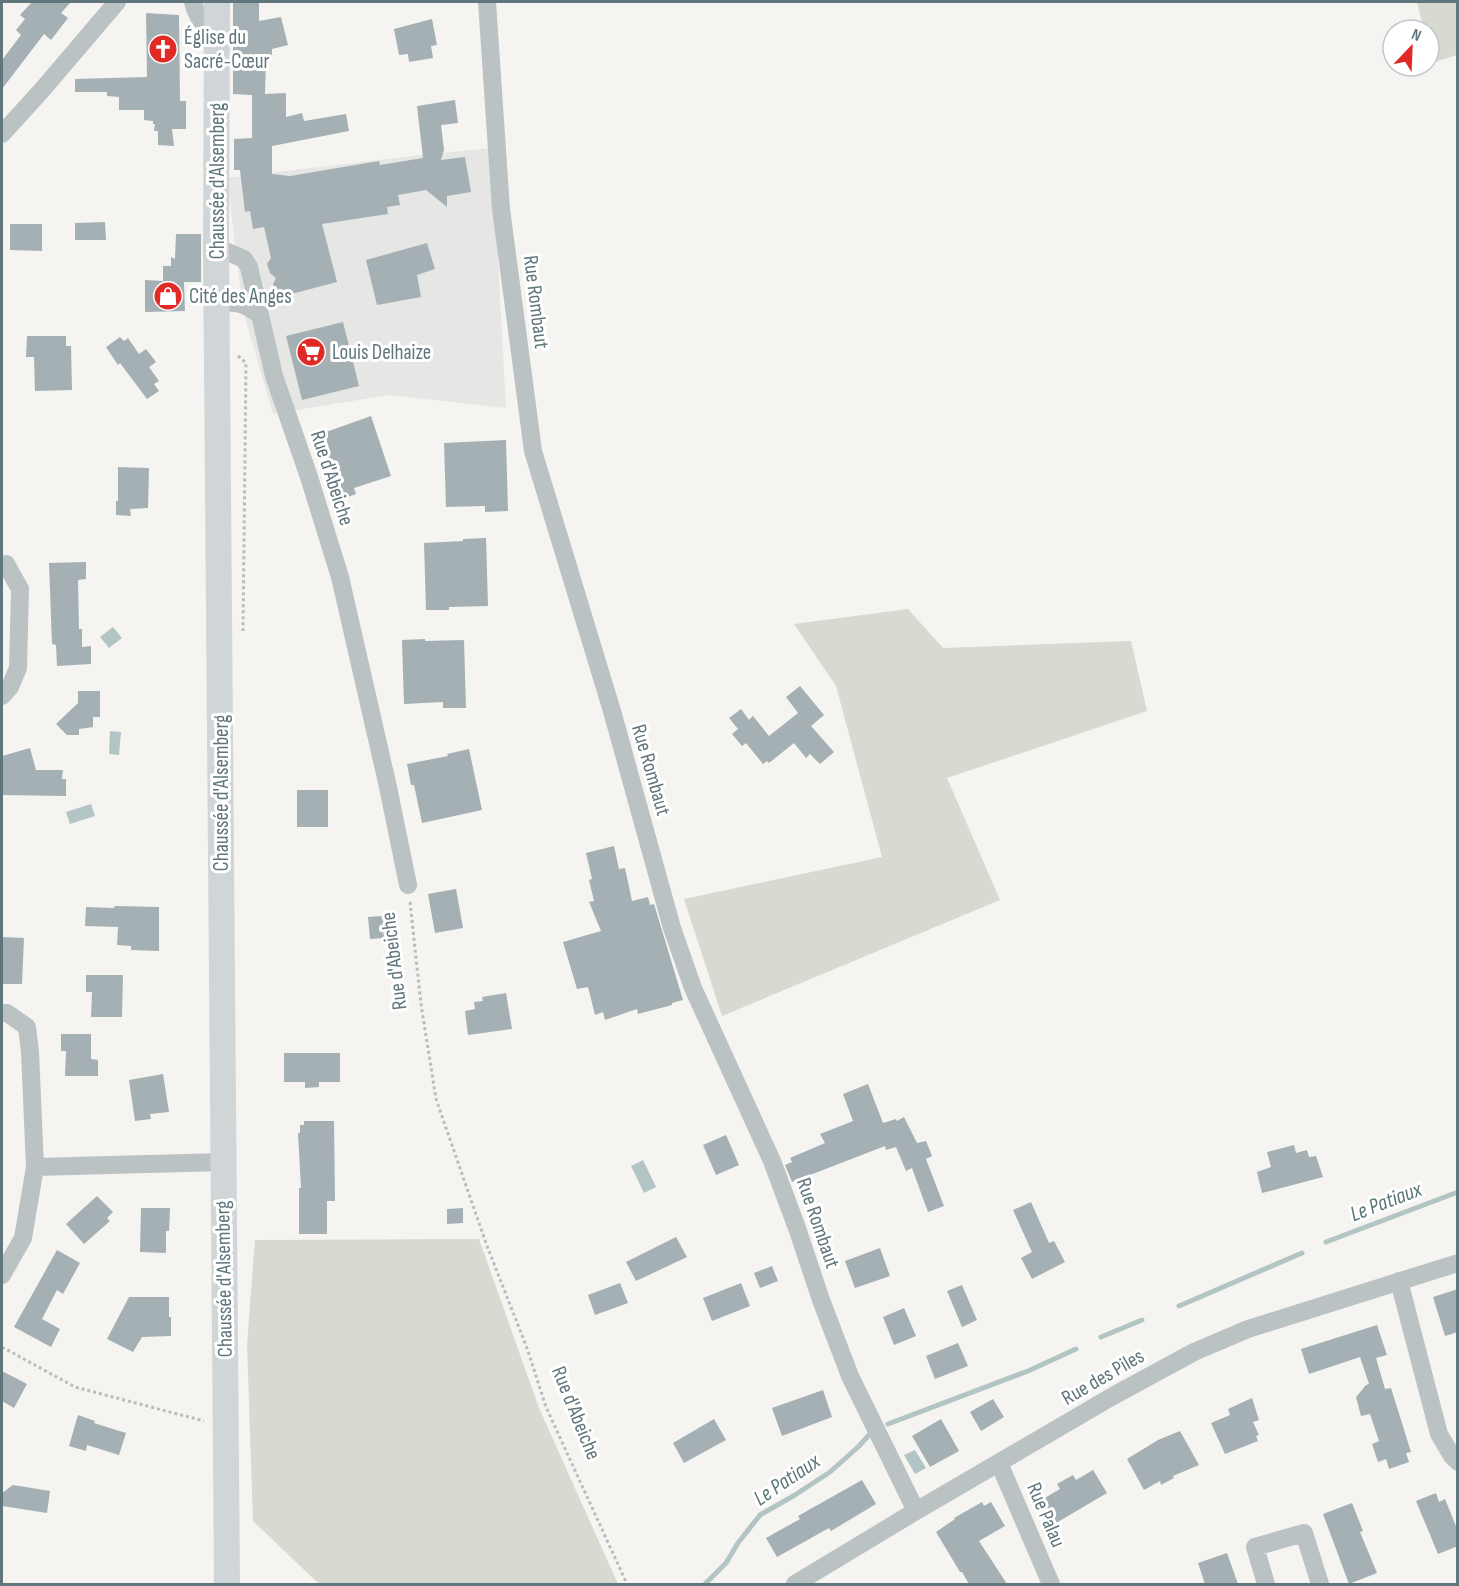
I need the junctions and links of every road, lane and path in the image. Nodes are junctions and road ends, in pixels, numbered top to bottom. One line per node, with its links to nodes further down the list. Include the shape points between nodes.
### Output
1 (117, 2): 6 (street)
2 (193, 2): 5 (street, via 204,26)
3 (216, 2): 5 (main road, Chaussée d'Alsemberg)
4 (487, 2): 23 (street, Rue Rombaut, via 501,209 533,451 693,988 772,1161 850,1376)
5 (217, 34): 7 (main road, Chaussée d'Alsemberg)
6 (2, 134)
7 (216, 247): 8 (main road, Chaussée d'Alsemberg); 9 (street, Rue d'Abeiche, via 244,259)
8 (217, 304): 9 (street, via 235,302); 14 (main road, Chaussée d'Alsemberg)
9 (260, 315): 12 (street, Rue d'Abeiche, via 274,376 340,577)
10 (6, 564): 11 (street, via 20,589 18,668)
11 (2, 696)
12 (408, 885): 25 (path, Rue d'Abeiche, via 436,1099 546,1407)
13 (2, 1013): 15 (street, via 27,1027)
14 (223, 1162): 15 (street); 20 (main road, Chaussée d'Alsemberg)
15 (35, 1167): 17 (street, via 23,1238)
16 (1458, 1263): 18 (street, Rue des Piles)
17 (2, 1275)
18 (1398, 1281): 21 (street, via 1439,1434); 22 (street, Rue des Piles, via 1248,1329 1194,1352)
19 (2, 1347): 20 (path, via 75,1387)
20 (226, 1426): 24 (main road, Chaussée d'Alsemberg)
21 (1458, 1462)
22 (999, 1463): 23 (street, Rue des Piles); 27 (street, Rue Palau)
23 (916, 1511): 26 (street, Rue des Piles)
24 (227, 1584)
25 (627, 1584)
26 (795, 1584)
27 (1051, 1584)
28 (1266, 1584): 29 (street, via 1255,1547 1304,1533)
29 (1320, 1584)

